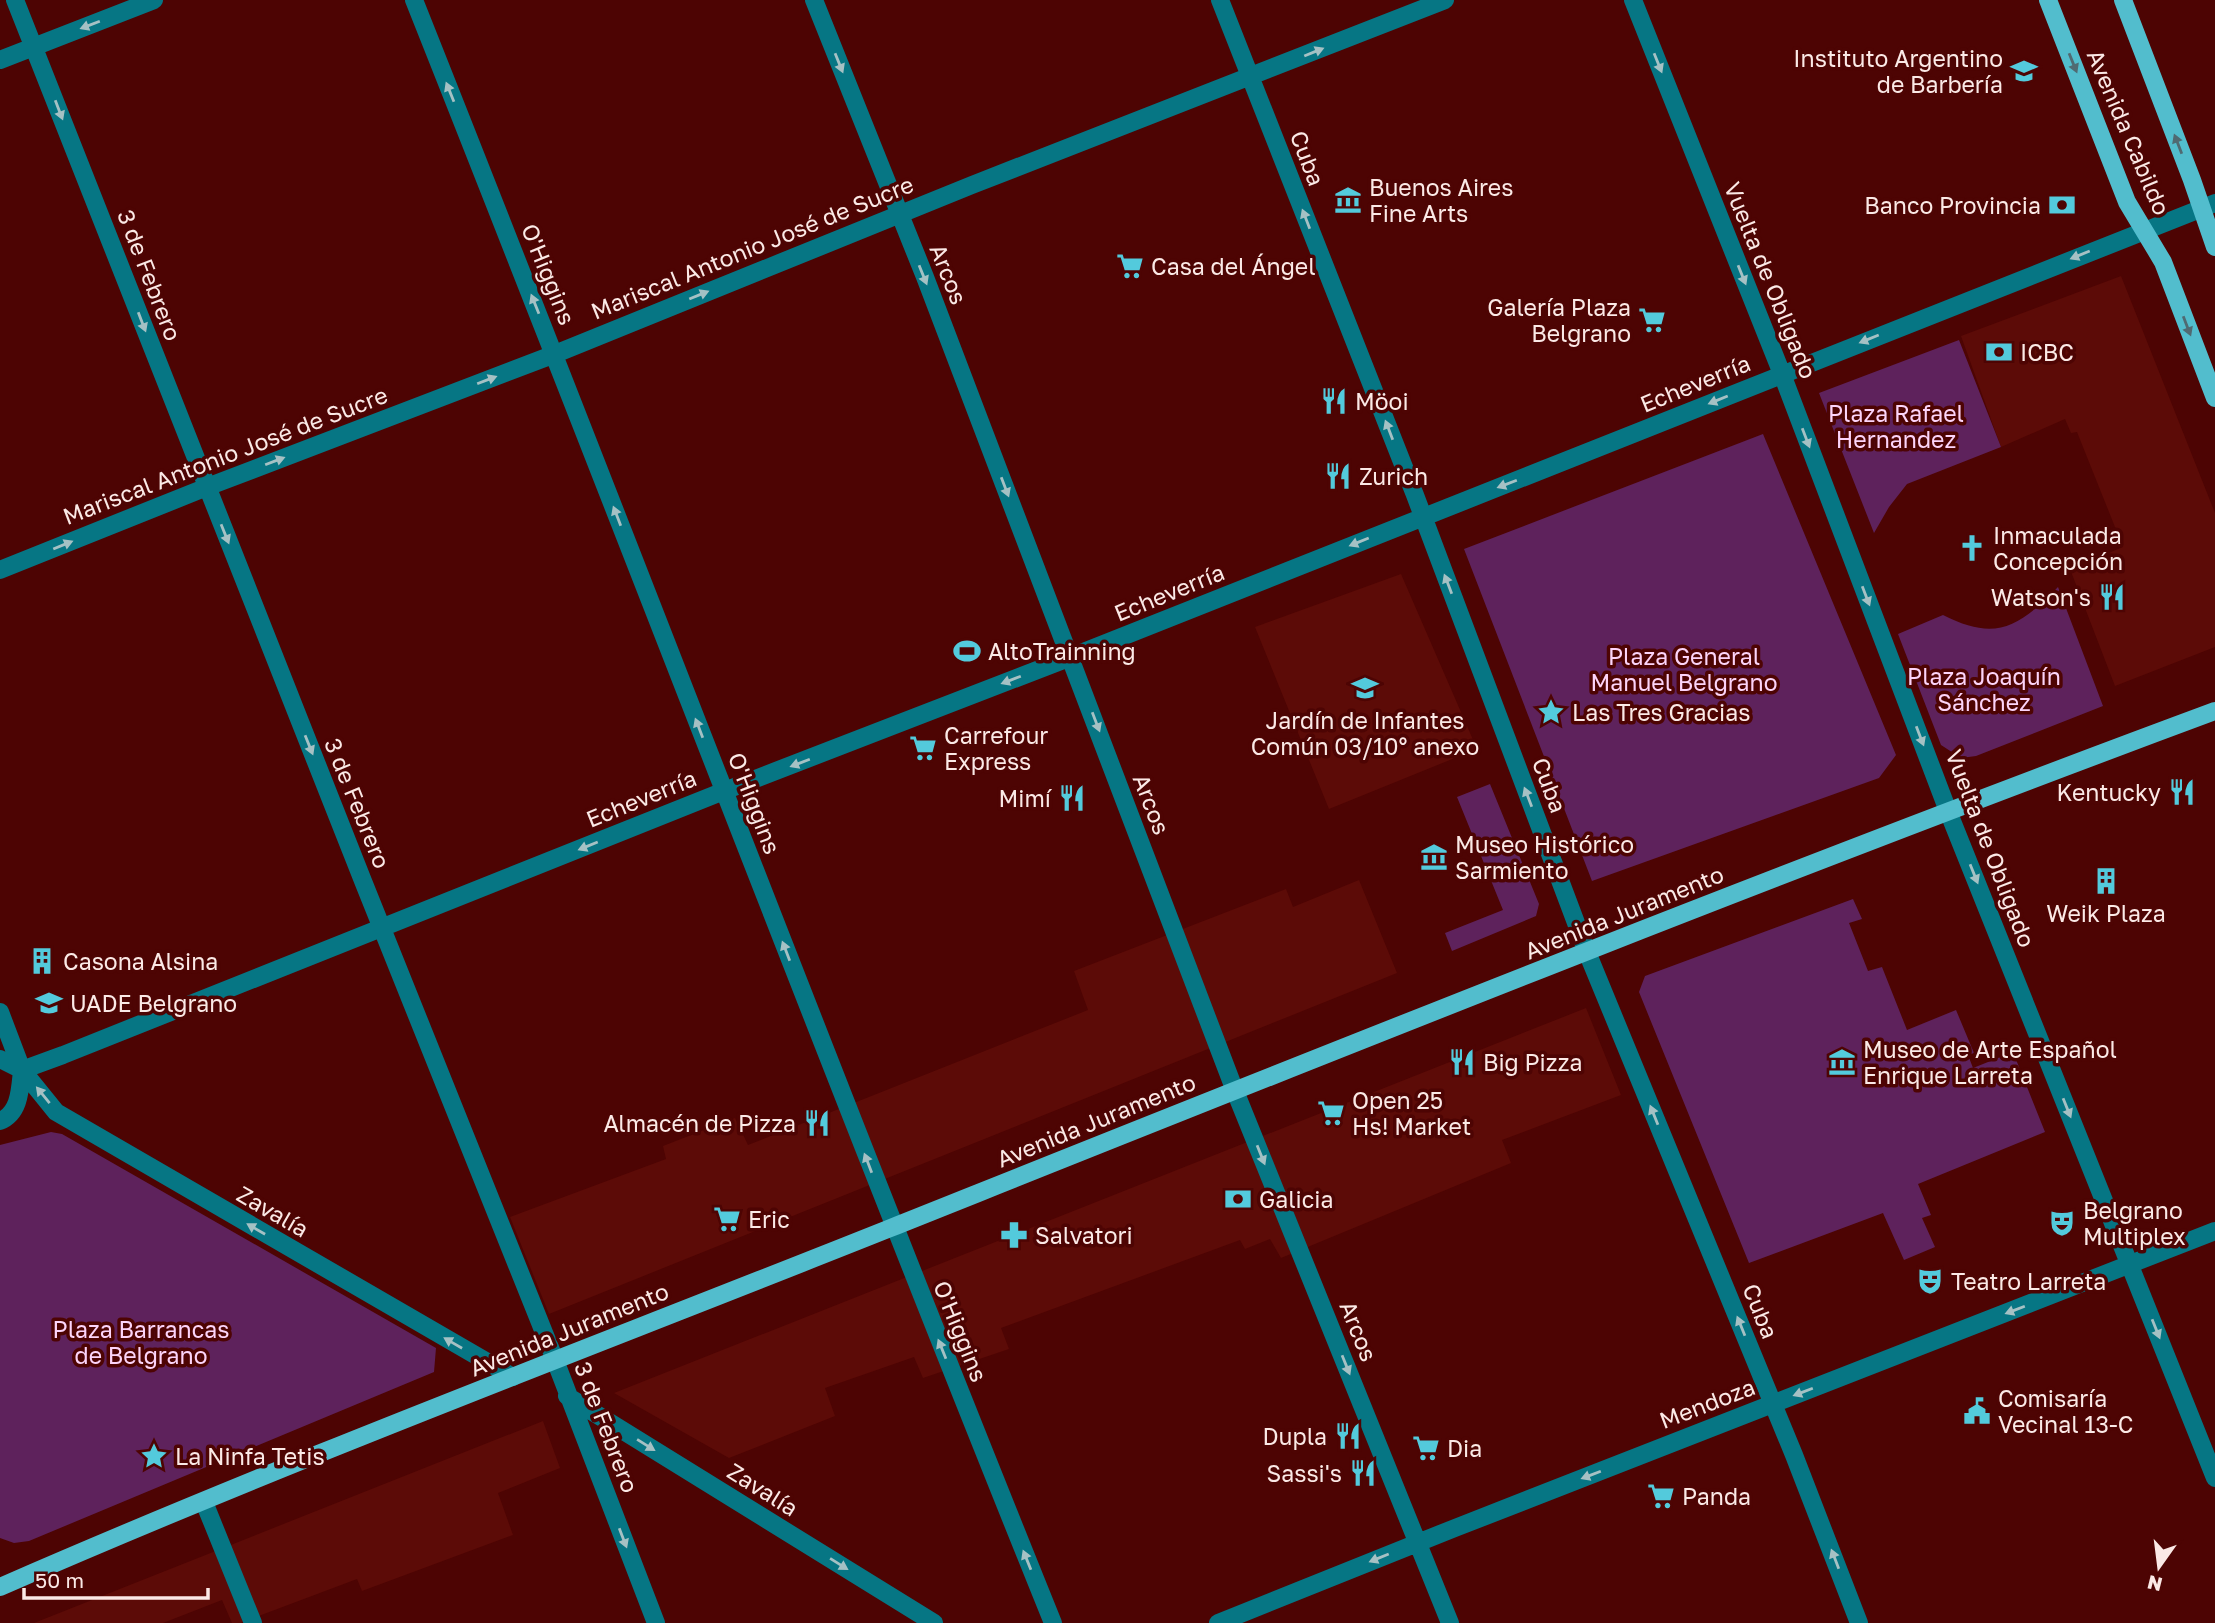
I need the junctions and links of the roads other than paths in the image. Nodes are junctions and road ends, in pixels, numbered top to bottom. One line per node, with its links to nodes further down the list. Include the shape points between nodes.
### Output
1 (15, 0): 10 (street, 3 de Febrero)
2 (154, 0): 10 (street, one-way to 10)
3 (414, 0): 17 (street, O'Higgins, one-way to 3)
4 (814, 0): 14 (street, Arcos, one-way to 14)
5 (1220, 0): 12 (street, Cuba)
6 (1445, 0): 12 (street, Mariscal Antonio José de Sucre, one-way to 6)
7 (1633, 0): 18 (street, Vuelta de Obligado, one-way to 18)
8 (2048, 0): 15 (main road, Avenida Cabildo, one-way to 15, via 2127,202)
9 (2123, 0): 13 (main road, Avenida Cabildo, one-way to 9)
10 (34, 47): 11 (street); 20 (street, 3 de Febrero, one-way to 20)
11 (0, 60)
12 (1250, 77): 14 (street, Mariscal Antonio José de Sucre); 21 (street, Cuba, one-way to 12)
13 (2208, 206): 15 (street, Echeverría); 16 (main road, Avenida Cabildo)
14 (899, 214): 17 (street, Mariscal Antonio José de Sucre, one-way to 14); 23 (street, Arcos, one-way to 23)
15 (2144, 230): 18 (street, Echeverría, one-way to 18); 19 (main road, Avenida Cabildo, one-way to 19, via 2163,262)
16 (2215, 247)
17 (555, 354): 20 (street, Mariscal Antonio José de Sucre, one-way to 17); 25 (street, O'Higgins, one-way to 17)
18 (1782, 374): 21 (street, Echeverría, one-way to 21); 26 (street, Vuelta de Obligado, one-way to 26)
19 (2215, 398)
20 (207, 487): 22 (street, Mariscal Antonio José de Sucre, one-way to 20); 27 (street, 3 de Febrero, one-way to 27)
21 (1423, 517): 23 (street, Echeverría, one-way to 23); 28 (street, Cuba, one-way to 21)
22 (0, 570)
23 (1071, 657): 25 (street, Echeverría, one-way to 25); 32 (street, Arcos, one-way to 32)
24 (2215, 711): 26 (main road, Avenida Juramento)
25 (724, 791): 27 (street, Echeverría, one-way to 27); 34 (street, O'Higgins, one-way to 25)
26 (1948, 811): 28 (main road, Avenida Juramento); 36 (street, Vuelta de Obligado, one-way to 36)
27 (382, 928): 31 (street, Echeverría); 37 (street, 3 de Febrero)
28 (1587, 952): 32 (main road, Avenida Juramento); 40 (street, Cuba, one-way to 28)
29 (0, 1012): 31 (street)
30 (0, 1059): 31 (street)
31 (22, 1070): 33 (street, via 16,1106); 38 (street, Zavalía, one-way to 31, via 65,1118)
32 (1235, 1091): 34 (main road, Avenida Juramento); 43 (street, Arcos, one-way to 43)
33 (0, 1121)
34 (893, 1227): 37 (main road, Avenida Juramento); 48 (street, O'Higgins, one-way to 34)
35 (2215, 1231): 36 (street, Mendoza)
36 (2130, 1265): 40 (street, Mendoza, one-way to 40); 41 (street, Vuelta de Obligado, one-way to 41)
37 (555, 1360): 38 (main road, Avenida Juramento); 39 (street, 3 de Febrero)
38 (513, 1377): 42 (main road, Avenida Juramento)
39 (567, 1396): 46 (street, 3 de Febrero, one-way to 46); 47 (street, Zavalía, one-way to 47)
40 (1773, 1404): 43 (street, Mendoza, one-way to 43); 51 (street, Cuba, one-way to 40)
41 (2215, 1478)
42 (204, 1502): 44 (main road, Avenida Juramento); 45 (street)
43 (1417, 1543): 49 (street, Mendoza, one-way to 49); 50 (street, Arcos)
44 (0, 1587)
45 (253, 1623)
46 (656, 1623)
47 (934, 1623)
48 (1053, 1623)
49 (1218, 1623)
50 (1450, 1623)
51 (1859, 1623)

